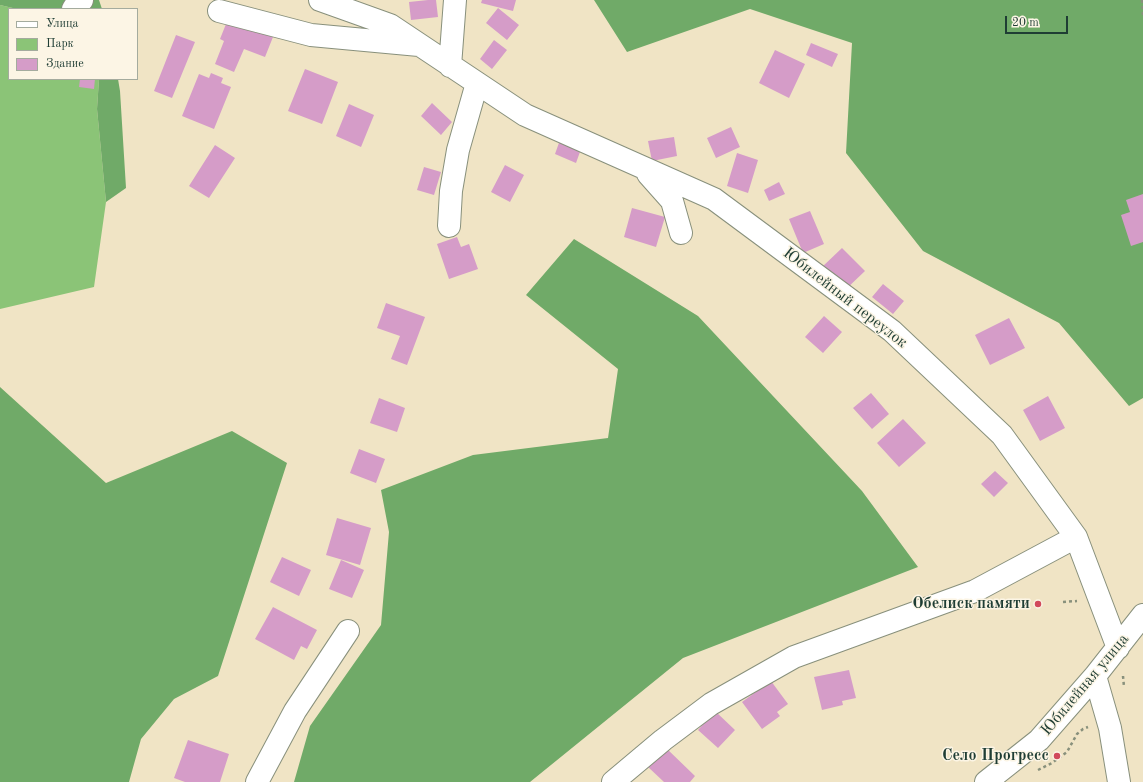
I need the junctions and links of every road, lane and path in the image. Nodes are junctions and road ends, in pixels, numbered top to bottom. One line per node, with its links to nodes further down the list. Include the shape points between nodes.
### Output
1 (82, 0): 5 (street)
2 (320, 0): 8 (street, Юбилейный переулок, via 390,25)
3 (455, 0): 9 (street)
4 (1142, 0): 7 (path)
5 (74, 8)
6 (219, 11): 8 (street, Юбилейный переулок, via 311,35)
7 (1143, 16)
8 (422, 46): 9 (street, Юбилейный переулок)
9 (450, 66): 10 (street, Юбилейный переулок)
10 (477, 83): 11 (street, Юбилейный переулок, via 525,115); 12 (street, via 458,150 451,191)
11 (642, 167): 13 (street, via 672,201); 14 (street, Юбилейный переулок, via 714,199 892,330 1002,435)
12 (449, 226)
13 (681, 233)
14 (1076, 537): 17 (street, Юбилейный переулок); 22 (street, via 975,591 794,657 711,704)
15 (1143, 615): 17 (street, Юбилейная улица)
16 (348, 631): 21 (street, via 295,711)
17 (1118, 648): 18 (street, Юбилейная улица)
18 (1095, 676): 19 (street); 23 (street, Юбилейная улица, via 1039,740)
19 (1110, 728): 20 (path, via 1091,726 1083,729 1077,734 1068,752); 24 (street)
20 (1034, 772)
21 (257, 782)
22 (613, 782)
23 (986, 782)
24 (1119, 782)

